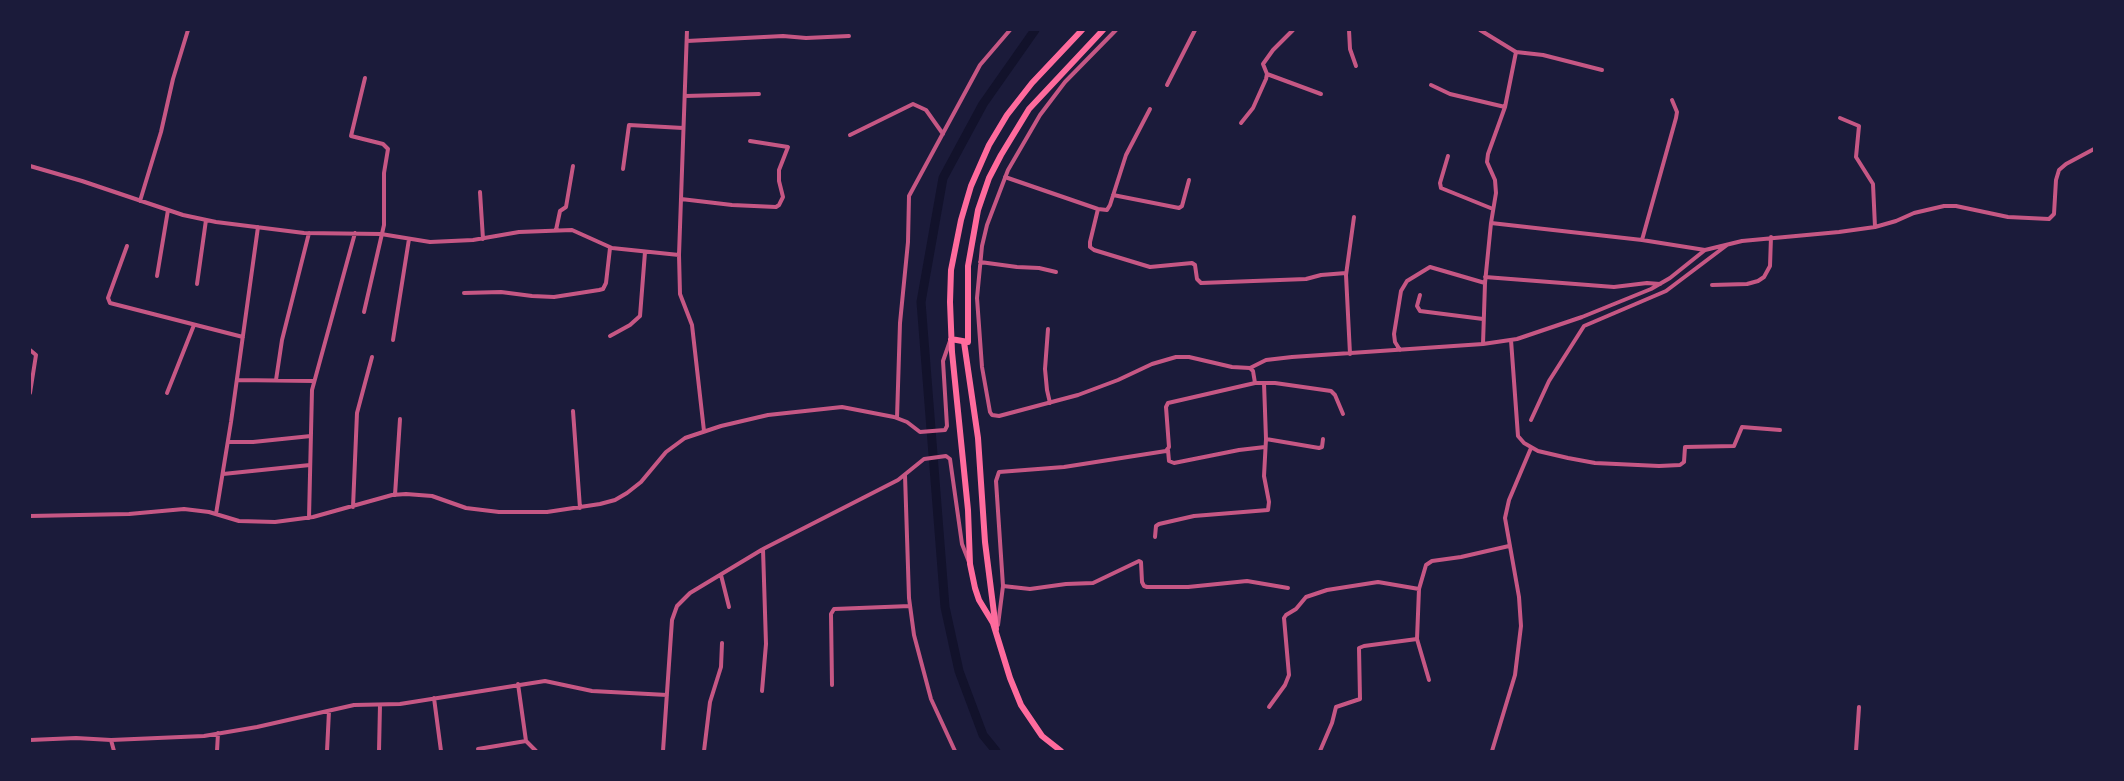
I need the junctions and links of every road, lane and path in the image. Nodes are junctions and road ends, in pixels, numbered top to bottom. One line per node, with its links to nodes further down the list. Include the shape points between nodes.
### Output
1 (188, 30): 42 (street)
2 (687, 30): 12 (street)
3 (1010, 30): 29 (street, via 980,65)
4 (1082, 30): 82 (main road, via 1018,100 980,166 966,202 954,252)
5 (1103, 30): 85 (main road, via 1029,109 989,178 978,210 968,266 968,342)
6 (1116, 30): 37 (street, via 1051,99)
7 (1195, 30): 18 (street)
8 (1293, 30): 16 (street, via 1263,64)
9 (1349, 30): 14 (street, via 1350,49)
10 (1480, 30): 13 (street)
11 (849, 36): 12 (street)
12 (686, 41): 22 (street)
13 (1516, 52): 15 (street, via 1543,55); 24 (street)
14 (1356, 66)
15 (1602, 70)
16 (1267, 74): 21 (street); 27 (street, via 1253,108)
17 (365, 78): 54 (street, via 351,134 383,144 388,149)
18 (1167, 85)
19 (1430, 85): 24 (street, via 1450,94)
20 (759, 94): 22 (street)
21 (1321, 94)
22 (684, 96): 28 (street)
23 (1672, 100): 58 (street, via 1676,118)
24 (1505, 107): 44 (street, via 1488,154 1488,164 1496,184)
25 (1150, 109): 40 (street, via 1126,155)
26 (1840, 118): 49 (street, via 1860,126 1856,157 1874,184)
27 (1241, 122)
28 (683, 128): 36 (street, via 630,125); 41 (street)
29 (943, 134): 30 (street, via 926,110 913,104); 102 (street, via 909,196)
30 (850, 135)
31 (750, 141): 41 (street, via 788,147 779,170 783,197 780,205 732,205)
32 (2094, 148): 49 (street, via 2059,170 2054,214 2049,219 2008,217 1944,206)
33 (1448, 156): 44 (street, via 1441,188)
34 (30, 166): 42 (street)
35 (574, 166): 51 (street, via 566,207 560,211)
36 (623, 169)
37 (1004, 177): 43 (street); 65 (street, via 987,225)
38 (1189, 180): 40 (street, via 1179,208)
39 (480, 192): 57 (street)
40 (1113, 195): 43 (street, via 1107,210)
41 (681, 199): 64 (street)
42 (140, 201): 45 (street)
43 (1098, 209): 67 (street, via 1090,242 1094,250 1150,267 1192,262 1196,265 1200,283 1306,279)
44 (1493, 209): 48 (street)
45 (168, 210): 47 (street); 68 (street)
46 (1354, 217): 67 (street)
47 (206, 220): 50 (street); 71 (street)
48 (1491, 223): 58 (street); 69 (street)
49 (1875, 227): 55 (street)
50 (258, 228): 52 (street); 81 (street)
51 (556, 230): 57 (street, via 519,232); 61 (street, via 578,231)
52 (309, 233): 53 (street); 93 (street, via 288,314)
53 (355, 233): 54 (street); 94 (street)
54 (382, 234): 56 (street); 76 (street)
55 (1770, 237): 59 (street); 73 (street, via 1770,266 1764,277 1747,284)
56 (409, 239): 57 (street, via 450,242); 83 (street)
57 (483, 239)
58 (1642, 240): 62 (street)
59 (1728, 244): 62 (street); 104 (street, via 1666,291 1584,326 1549,381)
60 (127, 246): 78 (street, via 108,298 110,303)
61 (610, 248): 63 (street); 74 (street, via 603,289 554,297 501,292)
62 (1705, 250): 72 (street)
63 (645, 252): 64 (street); 80 (street, via 640,316)
64 (679, 255): 105 (street, via 680,294 692,325)
65 (980, 262): 66 (street); 99 (street, via 978,322 990,412 999,416)
66 (1056, 272)
67 (1346, 273): 89 (street)
68 (157, 276)
69 (1485, 277): 70 (street); 72 (street, via 1614,287)
70 (1485, 283): 77 (street); 88 (street, via 1430,268 1407,281 1401,291 1394,334)
71 (197, 284)
72 (1660, 284): 84 (street, via 1582,317)
73 (1712, 285)
74 (464, 293)
75 (1420, 295): 77 (street, via 1417,306 1420,311)
76 (364, 312)
77 (1484, 319): 86 (street)
78 (194, 324): 81 (street); 98 (street)
79 (1048, 329): 99 (street, via 1045,368)
80 (610, 336)
81 (243, 337): 92 (street)
82 (951, 339): 85 (main road); 102 (street, via 943,361 947,426 942,431 922,432); 126 (main road)
83 (393, 340)
84 (1511, 340): 86 (street); 112 (street, via 1518,436)
85 (964, 342): 133 (main road, via 978,438 985,542)
86 (1483, 344): 88 (street)
87 (30, 350): 97 (street, via 36,356)
88 (1400, 350): 89 (street)
89 (1350, 354): 91 (street, via 1266,360)
90 (372, 357): 118 (street, via 357,413)
91 (1250, 368): 95 (street); 99 (street, via 1176,357 1096,389)
92 (237, 380): 93 (street); 110 (street)
93 (276, 380): 94 (street)
94 (314, 381): 107 (street)
95 (1255, 383): 96 (street); 113 (street, via 1168,403)
96 (1264, 383): 101 (street, via 1331,391); 108 (street)
97 (30, 393)
98 (167, 393)
99 (1050, 403)
100 (573, 411): 119 (street)
101 (1344, 414)
102 (897, 418): 105 (street, via 832,406 768,415)
103 (400, 419): 117 (street)
104 (1531, 420)
105 (704, 430): 119 (street, via 675,444 627,493 615,500)
106 (1780, 430): 112 (street, via 1742,426 1734,446 1686,446 1684,462 1680,465 1587,462)
107 (311, 436): 110 (street); 114 (street)
108 (1266, 439): 109 (street, via 1319,448); 111 (street)
109 (1323, 439)
110 (228, 442): 115 (street)
111 (1265, 447): 113 (street, via 1174,463 1169,461); 123 (street, via 1264,480 1268,510 1194,516 1159,524)
112 (1531, 448): 124 (street, via 1506,510)
113 (1168, 450): 128 (street, via 1064,467 999,472 996,481)
114 (310, 465): 115 (street); 122 (street)
115 (223, 474): 120 (street)
116 (905, 475): 125 (street); 126 (street, via 924,459 946,456 951,462 962,544); 131 (street)
117 (395, 495): 118 (street); 119 (street, via 420,494 466,508 498,512)
118 (353, 507): 122 (street)
119 (580, 508)
120 (216, 514): 121 (street, via 184,509); 122 (street, via 255,523)
121 (30, 516)
122 (309, 518)
123 (1155, 537)
124 (1509, 546): 130 (street, via 1428,562); 162 (street, via 1521,626 1514,676)
125 (763, 549): 127 (street); 139 (street, via 766,644)
126 (970, 564): 133 (main road, via 977,594)
127 (721, 574): 132 (street); 140 (street, via 683,598 674,613)
128 (1003, 586): 129 (street, via 1030,590 1093,583 1140,561 1142,582 1146,587 1247,581); 133 (street)
129 (1288, 588)
130 (1419, 588): 134 (street); 143 (street, via 1378,582 1327,590 1306,597 1284,618 1289,674)
131 (910, 606): 138 (street, via 832,610); 159 (street, via 930,699)
132 (729, 608)
133 (997, 632): 160 (main road, via 1021,705 1042,736)
134 (1418, 639): 136 (street); 161 (street, via 1359,648 1360,699 1336,707)
135 (722, 643): 158 (street, via 721,667 710,702)
136 (1429, 680)
137 (518, 684): 140 (street, via 545,681 592,691); 141 (street); 149 (street)
138 (832, 685)
139 (762, 691)
140 (667, 695): 157 (street)
141 (434, 698): 142 (street); 155 (street)
142 (380, 705): 145 (street); 154 (street)
143 (1269, 707)
144 (1858, 707): 163 (street)
145 (329, 711): 146 (street); 153 (street)
146 (218, 733): 148 (street); 152 (street)
147 (30, 740): 148 (street)
148 (111, 740): 151 (street)
149 (526, 741): 150 (street); 156 (street)
150 (478, 749)
151 (114, 751)
152 (217, 751)
153 (327, 751)
154 (379, 751)
155 (441, 751)
156 (536, 751)
157 (663, 751)
158 (704, 751)
159 (955, 751)
160 (1061, 751)
161 (1320, 751)
162 (1492, 751)
163 (1856, 751)

